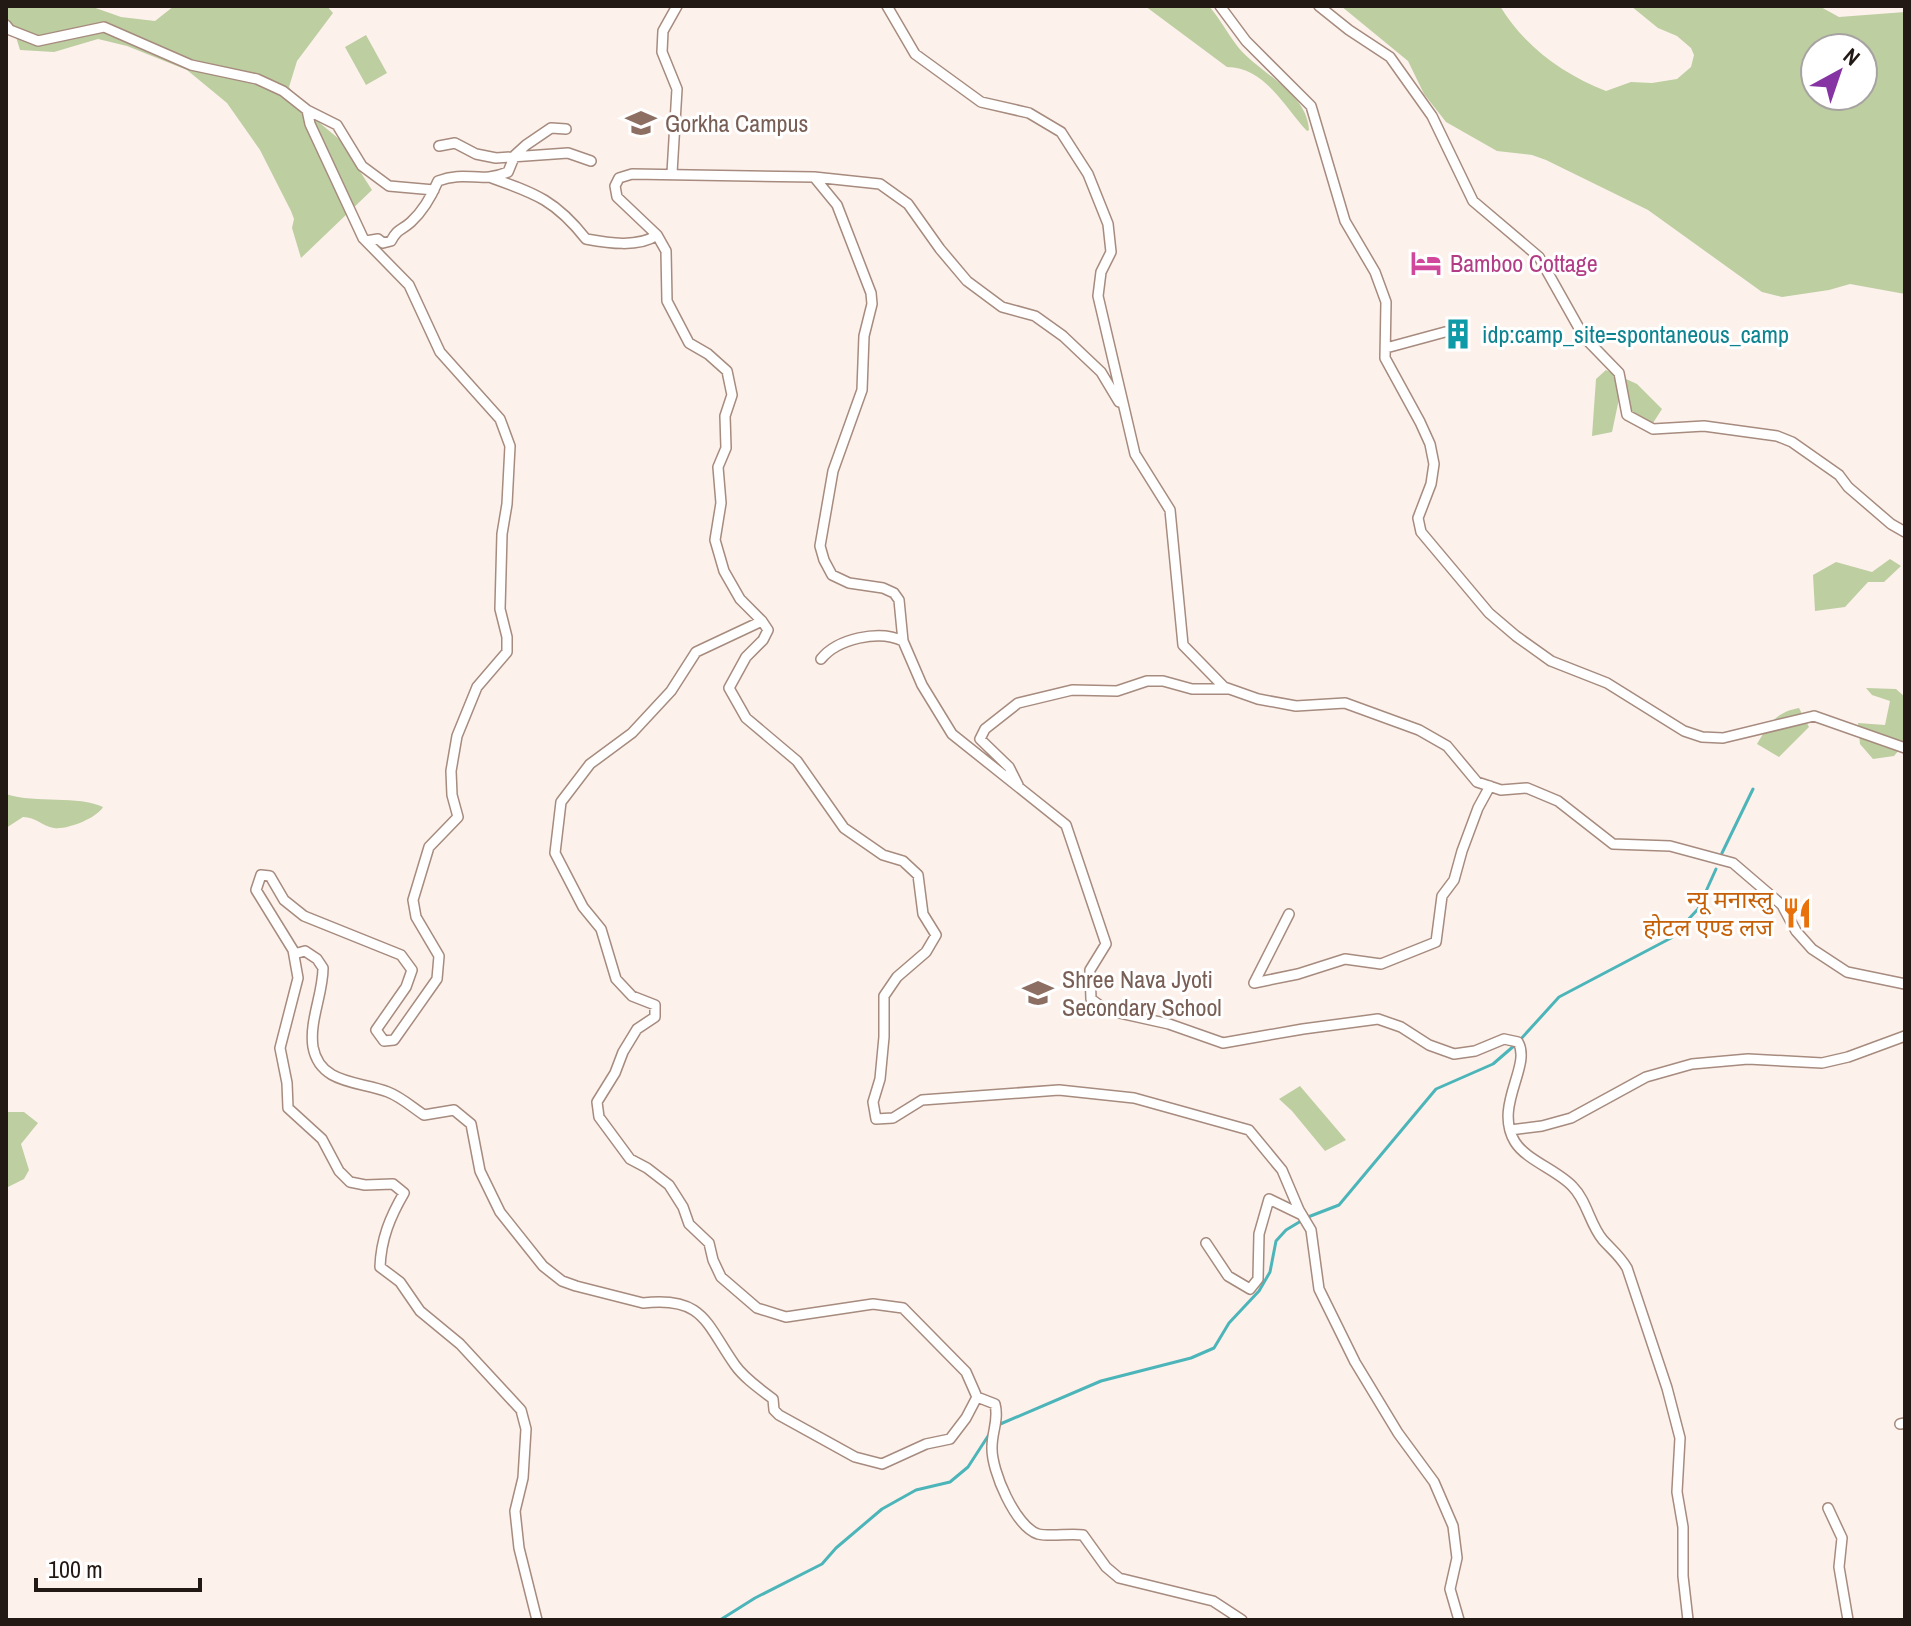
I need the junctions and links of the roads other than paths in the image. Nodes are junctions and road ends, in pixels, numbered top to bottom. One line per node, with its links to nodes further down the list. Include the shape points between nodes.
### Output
1 (677, 6): 11 (street, via 663,31 662,52 677,89)
2 (887, 6): 19 (street, via 915,54 981,102 1029,113 1061,132 1088,174 1108,224 1111,252 1098,296)
3 (1220, 6): 18 (street, via 1246,41 1311,106 1345,221 1386,302)
4 (1319, 6): 20 (street, via 1390,57 1432,116 1473,201 1539,257 1584,337 1619,373 1627,415 1653,429 1704,426 1792,442)
5 (6, 25): 6 (street, via 38,41 104,27 191,65 257,79)
6 (307, 110): 14 (street, via 337,125 362,166 389,186); 16 (street)
7 (566, 129): 9 (street, via 551,128)
8 (439, 146): 9 (street, via 455,143 476,154)
9 (515, 158): 10 (street, via 568,153); 13 (street, via 508,172)
10 (591, 161)
11 (672, 173): 12 (street); 15 (street, via 632,174 619,178 615,186 617,197)
12 (814, 177): 19 (street, via 880,184 908,204 967,281 1002,307 1035,316 1101,372); 22 (street, via 837,205 872,304 864,336 862,390 833,471 820,546 832,575 894,593)
13 (492, 178): 14 (street, via 449,177 438,181); 15 (street, via 536,194 566,214 586,239 636,242)
14 (434, 190): 16 (street, via 391,241)
15 (657, 235): 21 (street, via 666,251 667,301 674,315 689,343 727,371 732,395 725,416 726,448 718,467 721,503 715,540 740,599)
16 (366, 241): 29 (street, via 409,285 440,352 500,419 510,446 500,609 507,652 477,687 457,736 451,771 458,817 429,847 413,900 416,917 439,956 437,979 394,1040 384,1041 376,1030 412,970 401,955 304,916 284,900 270,876 261,875 256,890)
17 (1445, 332): 18 (street)
18 (1386, 348): 25 (street, via 1385,358 1420,422 1434,464 1418,518 1421,532 1489,613 1516,636 1551,661 1607,683 1702,737 1723,738 1814,716)
19 (1127, 420): 24 (street, via 1135,454 1170,510 1183,645)
20 (1905, 532)
21 (762, 621): 33 (street, via 768,630 729,688 746,718 797,761 844,828 918,875 923,914 936,935 884,996 880,1079 873,1102 876,1119 893,1118 922,1100 942,1097 1059,1090 1134,1098 1249,1130 1282,1170); 35 (street, via 696,652 671,691 632,733 590,764 561,802 555,853 583,907 601,929 616,979 632,996 655,1005 655,1017 637,1029 597,1102 599,1117 630,1159 669,1185 689,1224 709,1243 721,1277 757,1308 786,1317 873,1304 903,1308 966,1372)
22 (903, 641): 23 (street, via 892,636 861,638 830,647); 27 (street, via 952,734)
23 (821, 659)
24 (1230, 689): 26 (street, via 1296,706 1345,703 1419,730 1447,746 1477,782); 27 (street, via 1147,681 1117,691 1072,690 1018,703 980,739 1009,767)
25 (1905, 748)
26 (1490, 786): 28 (street, via 1454,880 1442,896 1436,942 1381,964 1345,959 1254,983); 30 (street, via 1527,788 1558,801 1613,844 1670,846 1733,863 1782,905 1812,949 1847,972)
27 (1019, 788): 32 (street, via 1066,825 1106,944 1090,970 1091,999 1106,1010 1223,1043 1378,1019 1454,1054 1512,1040 1523,1050 1508,1113)
28 (1289, 914)
29 (294, 954): 35 (street, via 305,951 323,968 313,1035 320,1062 340,1081 384,1090 424,1115 454,1110 464,1116 471,1124 480,1171 500,1212 543,1266 562,1281 643,1303 688,1306 713,1328 736,1366 773,1399 779,1415 855,1457 882,1464 950,1439); 37 (street, via 298,978 280,1048 288,1108 322,1139 350,1182 393,1184 404,1193 387,1227 380,1267 521,1410 526,1429 515,1511)
30 (1905, 984)
31 (1905, 1036): 32 (street, via 1822,1063 1748,1059 1692,1064 1646,1077 1571,1118)
32 (1510, 1130): 40 (street, via 1516,1145 1574,1187 1603,1240 1627,1268 1680,1438 1677,1492)
33 (1302, 1215): 34 (street, via 1269,1199 1259,1234 1258,1279 1250,1289 1228,1276); 39 (street, via 1311,1230 1319,1289 1355,1362 1434,1482 1453,1526 1457,1558 1450,1589)
34 (1206, 1243)
35 (977, 1397): 38 (street, via 995,1404 992,1448 997,1476 1028,1530 1083,1535 1119,1578 1213,1601)
36 (1828, 1508): 41 (street, via 1842,1538 1839,1567)
37 (537, 1620)
38 (1242, 1620)
39 (1459, 1620)
40 (1688, 1620)
41 (1848, 1620)

